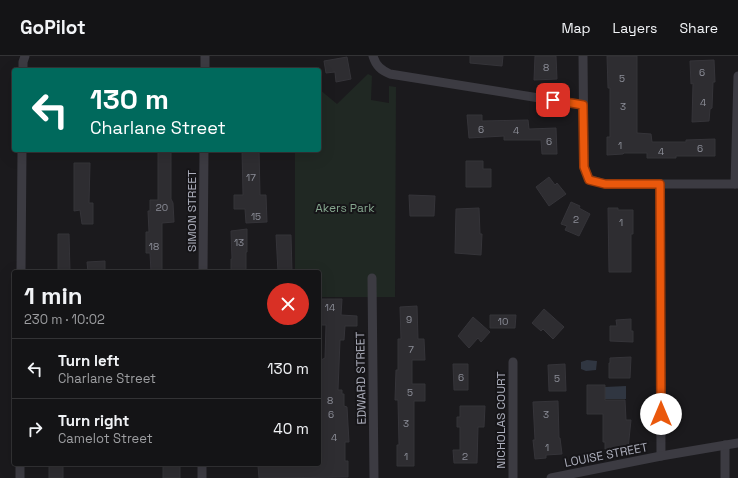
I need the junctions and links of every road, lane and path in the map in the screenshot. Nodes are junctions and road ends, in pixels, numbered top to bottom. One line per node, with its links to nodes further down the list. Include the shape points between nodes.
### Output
1 (26, 56): 5 (street)
2 (205, 56): 6 (street)
3 (373, 56): 8 (street, via 375,63 390,74)
4 (583, 56): 8 (street)
5 (22, 68)
6 (205, 68)
7 (738, 76): 12 (street)
8 (583, 105): 11 (street, via 584,167 589,180 605,184)
9 (22, 152): 13 (street)
10 (204, 152): 14 (street, SIMON STREET)
11 (660, 184): 12 (street); 19 (street)
12 (737, 184)
13 (21, 270)
14 (203, 270)
15 (372, 278): 24 (street, EDWARD STREET)
16 (513, 362): 25 (street, NICHOLAS COURT)
17 (738, 443): 18 (street, LOUISE STREET)
18 (725, 445): 19 (street, LOUISE STREET); 27 (street)
19 (661, 456): 26 (street, LOUISE STREET)
20 (20, 466): 22 (street)
21 (202, 466): 23 (street)
22 (20, 478)
23 (202, 478)
24 (374, 478)
25 (513, 478)
26 (551, 478)
27 (725, 478)

